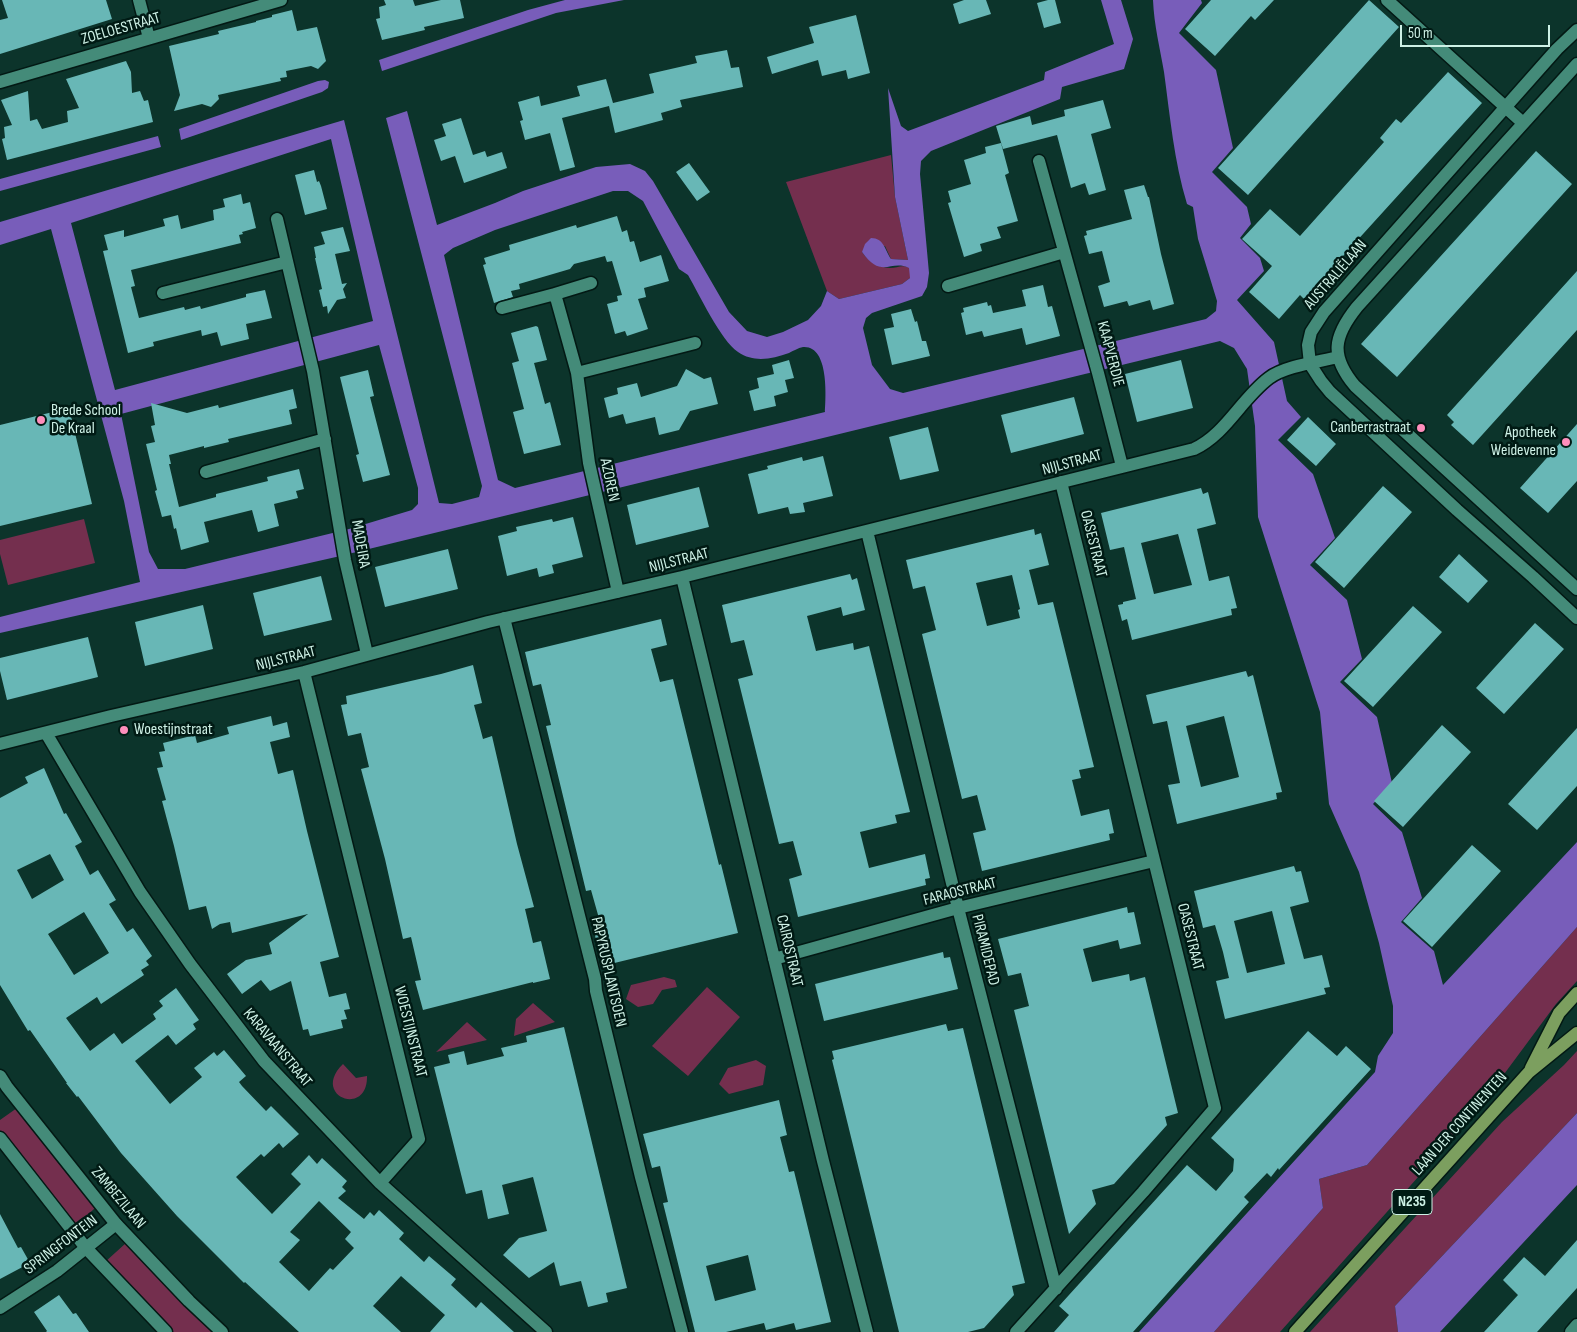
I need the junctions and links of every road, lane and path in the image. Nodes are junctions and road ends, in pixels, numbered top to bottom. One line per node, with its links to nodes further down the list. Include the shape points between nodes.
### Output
1 (139, 0): 5 (street)
2 (281, 0): 5 (street, ZOELOESTRAAT)
3 (1386, 0): 8 (street)
4 (1577, 30): 8 (street, AUSTRALIËLAAN)
5 (149, 38): 7 (street, ZOELOESTRAAT)
6 (1576, 65): 9 (street)
7 (0, 82)
8 (1506, 107): 9 (street); 21 (street, AUSTRALIËLAAN, via 1320,317 1308,345)
9 (1523, 123): 20 (street, via 1352,313 1341,330)
10 (1039, 160): 12 (street, KAAPVERDIE)
11 (277, 219): 13 (street, MADEIRA)
12 (1064, 252): 15 (street); 26 (street, KAAPVERDIE)
13 (287, 262): 16 (street); 24 (street, MADEIRA, via 313,371)
14 (591, 283): 17 (street)
15 (948, 286)
16 (162, 293)
17 (555, 294): 18 (street); 22 (street, AZOREN)
18 (502, 308)
19 (695, 343): 22 (street)
20 (1338, 357): 21 (street, NIJLSTRAAT); 23 (street, via 1345,374 1355,386)
21 (1310, 364): 25 (street, via 1330,392); 26 (street, NIJLSTRAAT, via 1269,378 1202,446)
22 (576, 374): 36 (street, AZOREN, via 589,463)
23 (1397, 424): 25 (street); 29 (street)
24 (325, 439): 27 (street); 39 (street, MADEIRA, via 345,560)
25 (1382, 440): 30 (street)
26 (1122, 466): 28 (street, NIJLSTRAAT)
27 (206, 472)
28 (1061, 482): 31 (street, NIJLSTRAAT); 43 (street, OASESTRAAT)
29 (1472, 493): 30 (street); 32 (street)
30 (1457, 510): 34 (street)
31 (867, 530): 33 (street, NIJLSTRAAT); 44 (street, PIRAMIDEPAD)
32 (1547, 562): 34 (street); 35 (street)
33 (682, 577): 36 (street, NIJLSTRAAT); 45 (street, CAIROSTRAAT)
34 (1534, 577): 38 (street)
35 (1577, 589)
36 (618, 592): 37 (street, NIJLSTRAAT)
37 (504, 618): 39 (street, NIJLSTRAAT); 60 (street, PAPYRUSPLANTSOEN)
38 (1577, 618)
39 (367, 654): 40 (street, NIJLSTRAAT)
40 (304, 672): 41 (street, NIJLSTRAAT); 51 (street, WOESTIJNSTRAAT, via 420,1140)
41 (46, 733): 42 (street, NIJLSTRAAT); 51 (street, KARAVAANSTRAAT, via 140,892 190,964 264,1061)
42 (0, 744)
43 (1154, 862): 44 (street, FARAOSTRAAT); 54 (street, OASESTRAAT, via 1215,1108)
44 (958, 908): 45 (street, FARAOSTRAAT); 54 (street, PIRAMIDEPAD)
45 (774, 959): 61 (street, CAIROSTRAAT)
46 (1577, 993): 48 (main road, LAAN DER CONTINENTEN / N235, via 1559,1013)
47 (1577, 1033): 48 (main road, LAAN DER CONTINENTEN / N235)
48 (1529, 1072): 63 (main road, LAAN DER CONTINENTEN / N235)
49 (2, 1085): 52 (street, ZAMBEZILAAN)
50 (0, 1138): 53 (street)
51 (380, 1183): 59 (street, KARAVAANSTRAAT)
52 (116, 1224): 53 (street, SPRINGFONTEIN); 58 (street, ZAMBEZILAAN)
53 (86, 1248): 55 (street, SPRINGFONTEIN); 57 (street)
54 (1056, 1289): 62 (street, OASESTRAAT)
55 (0, 1308)
56 (1577, 1325): 64 (street)
57 (166, 1332)
58 (222, 1332)
59 (546, 1332)
60 (682, 1332)
61 (867, 1332)
62 (1016, 1332)
63 (1295, 1332)
64 (1571, 1332)

